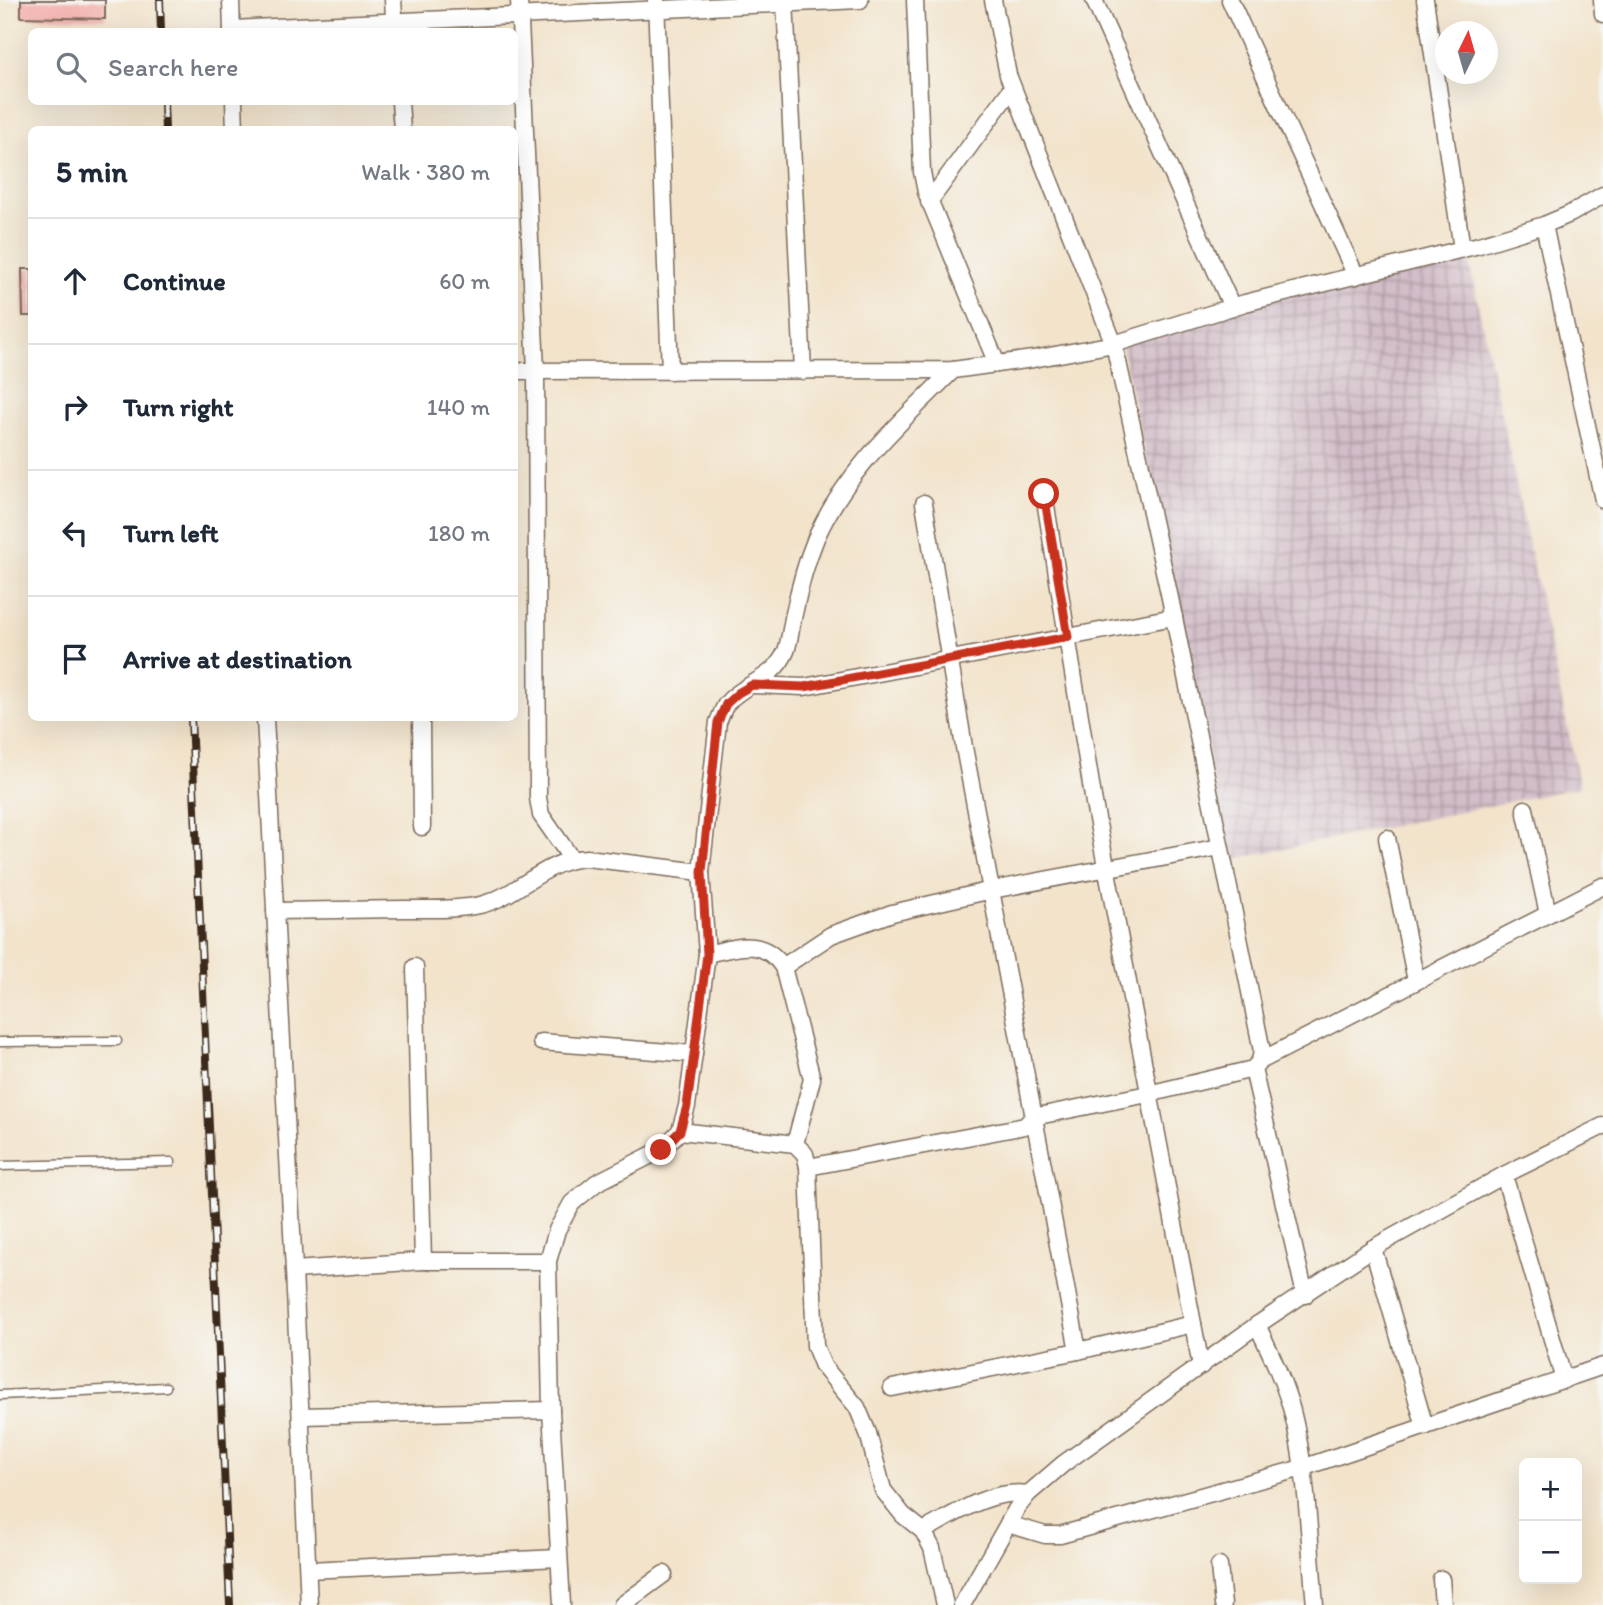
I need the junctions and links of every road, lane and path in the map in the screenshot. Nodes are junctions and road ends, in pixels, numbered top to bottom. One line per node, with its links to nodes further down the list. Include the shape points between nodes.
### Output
1 (231, 0): 15 (street)
2 (393, 0): 14 (street)
3 (860, 0): 10 (street)
4 (915, 0): 23 (street, via 922,172)
5 (993, 0): 17 (street)
6 (1094, 0): 27 (street)
7 (1230, 0): 26 (street)
8 (1425, 0): 25 (street)
9 (1602, 0): 13 (street)
10 (785, 2): 11 (street); 34 (street)
11 (656, 5): 12 (street); 33 (street)
12 (520, 8): 14 (street); 32 (street)
13 (1603, 15)
14 (395, 27): 16 (street)
15 (232, 28)
16 (341, 28)
17 (1012, 88): 23 (street); 28 (street)
18 (234, 105): 20 (street)
19 (400, 105): 21 (street)
20 (235, 126)
21 (402, 126)
22 (1603, 195): 24 (street)
23 (929, 202): 29 (street)
24 (1544, 226): 25 (street); 36 (street)
25 (1462, 249): 26 (street)
26 (1356, 276): 27 (street)
27 (1232, 307): 28 (street)
28 (1114, 344): 29 (street); 38 (street)
29 (997, 364): 30 (street)
30 (953, 370): 34 (street); 41 (street, via 866,457 848,482 816,538 786,651 777,665)
31 (518, 371): 32 (street)
32 (536, 371): 33 (street); 48 (street, via 538,798 541,815)
33 (670, 371): 34 (street)
34 (803, 371)
35 (1044, 494): 39 (street)
36 (1603, 500)
37 (924, 503): 40 (street)
38 (1174, 617): 39 (street); 47 (street)
39 (1068, 637): 40 (street); 49 (street)
40 (950, 659): 41 (street, via 804,687); 52 (street)
41 (752, 685): 50 (street, via 726,704 718,722)
42 (265, 721): 53 (street)
43 (421, 721): 45 (street)
44 (1525, 808): 54 (street)
45 (422, 827)
46 (1387, 838): 58 (street)
47 (1220, 847): 49 (street); 63 (street, via 1261,1040)
48 (571, 858): 50 (street); 53 (street, via 481,905)
49 (1107, 869): 52 (street); 64 (street)
50 (702, 872): 55 (street)
51 (1603, 886): 54 (street)
52 (992, 890): 57 (street, via 859,924 831,935); 65 (street)
53 (275, 911): 76 (street)
54 (1548, 914): 58 (street)
55 (707, 954): 57 (street, via 752,946 775,955); 62 (street)
56 (415, 967): 74 (street)
57 (783, 967): 68 (street, via 812,1079)
58 (1416, 981): 63 (street)
59 (117, 1041): 60 (lane)
60 (0, 1042)
61 (541, 1042): 62 (street)
62 (694, 1054): 67 (street)
63 (1256, 1065): 64 (street); 77 (street)
64 (1148, 1094): 65 (street); 78 (street)
65 (1033, 1117): 71 (street, via 1025,1126); 80 (street)
66 (1603, 1126): 72 (street)
67 (680, 1131): 68 (street); 75 (street, via 661,1150 596,1183 572,1203 557,1230)
68 (795, 1143): 71 (street, via 805,1154)
69 (171, 1162): 70 (lane)
70 (0, 1166)
71 (808, 1167): 93 (street, via 816,1346 823,1366 857,1407 883,1490)
72 (1504, 1175): 73 (street); 83 (street)
73 (1373, 1248): 77 (street); 89 (street)
74 (424, 1261): 75 (street); 76 (street)
75 (548, 1261): 87 (street)
76 (294, 1270): 88 (street)
77 (1305, 1295): 79 (street)
78 (1193, 1324): 80 (street); 81 (street)
79 (1257, 1325): 81 (street); 90 (street, via 1283,1384)
80 (1078, 1352): 85 (street)
81 (1201, 1366): 91 (street)
82 (1603, 1366): 83 (street)
83 (1564, 1380): 89 (street)
84 (166, 1387): 86 (lane)
85 (892, 1388)
86 (0, 1395)
87 (551, 1410): 88 (street); 94 (street)
88 (301, 1416): 96 (street)
89 (1425, 1427): 90 (street)
90 (1302, 1468): 92 (street, via 1060,1535); 105 (street)
91 (1028, 1494): 92 (street); 93 (street, via 992,1497)
92 (1008, 1524): 103 (street)
93 (923, 1531): 102 (street, via 932,1548)
94 (559, 1558): 96 (street); 100 (street)
95 (1219, 1566): 104 (street)
96 (308, 1570): 99 (street)
97 (664, 1574): 101 (street)
98 (1441, 1579): 106 (street)
99 (309, 1605)
100 (562, 1605)
101 (622, 1605)
102 (946, 1605)
103 (962, 1605)
104 (1223, 1605)
105 (1315, 1605)
106 (1443, 1605)

